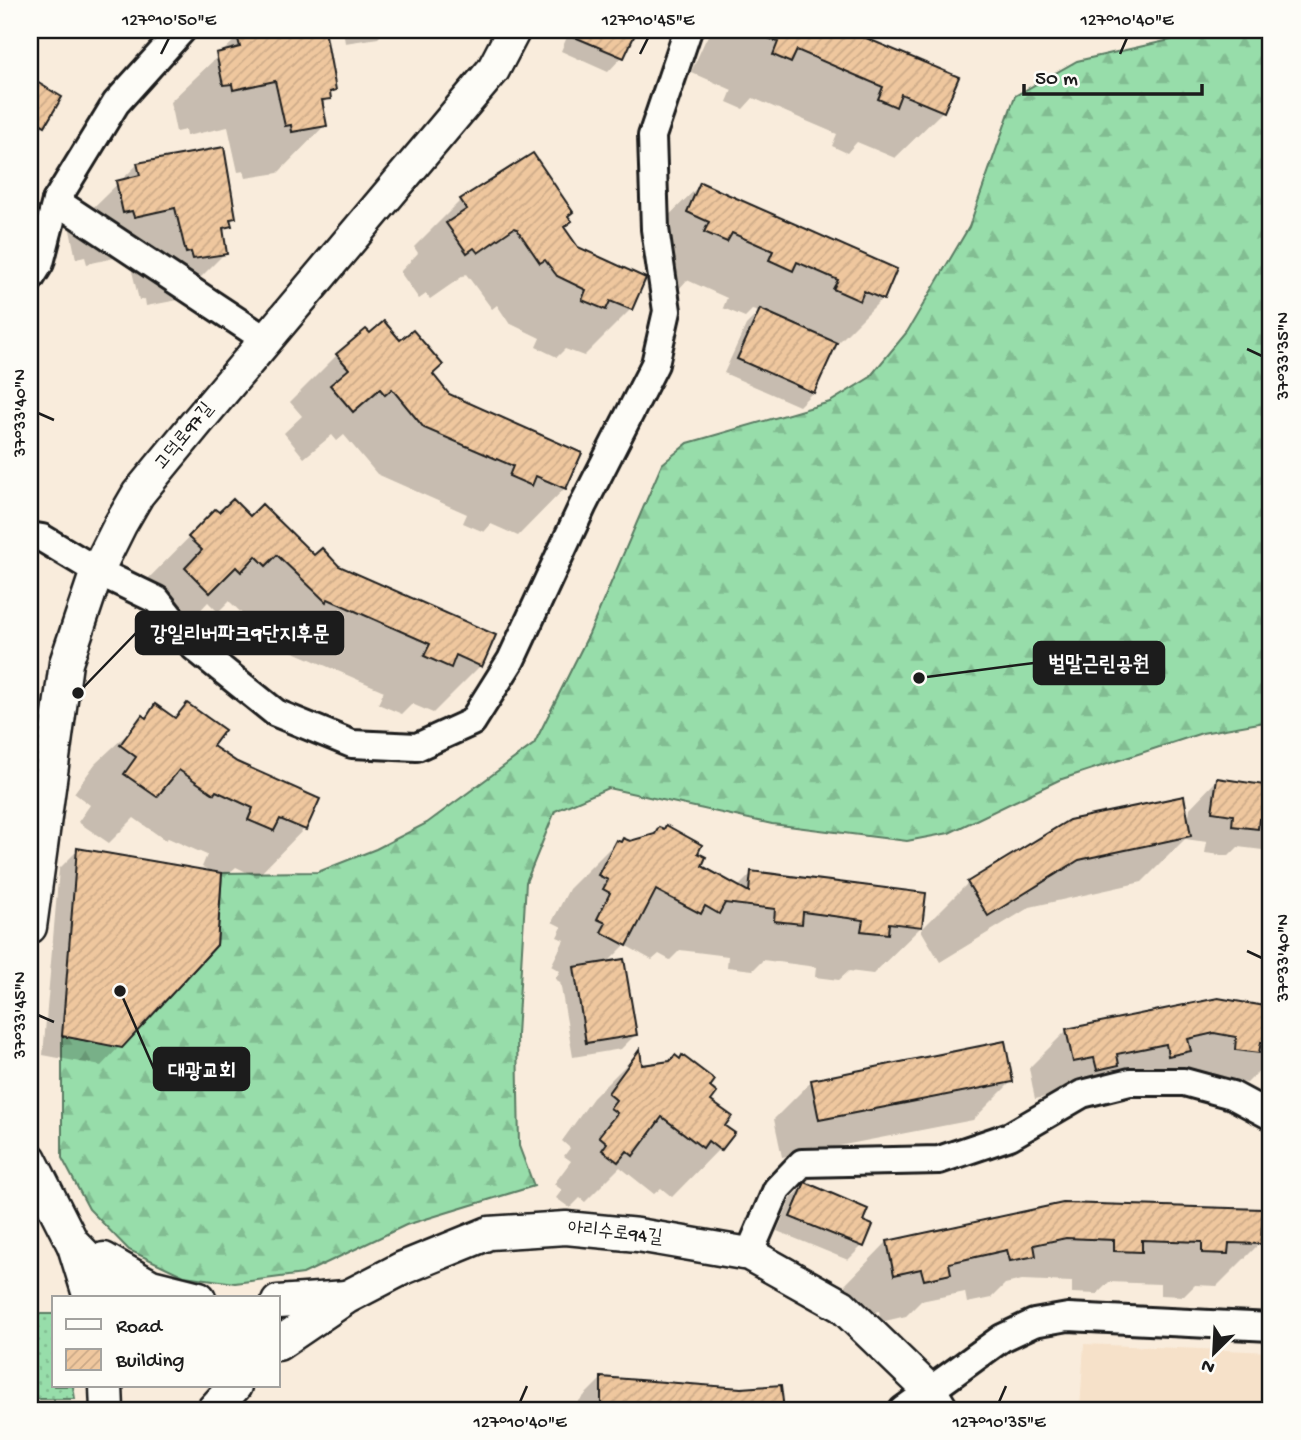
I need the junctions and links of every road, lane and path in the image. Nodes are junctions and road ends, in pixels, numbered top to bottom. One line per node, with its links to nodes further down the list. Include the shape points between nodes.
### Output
1 (182, 30): 4 (street, via 116,103)
2 (514, 30): 6 (street, 고덕로97길, via 492,71)
3 (688, 30): 8 (street, via 652,136 655,229 667,311 655,364 511,660 472,722 417,747 352,744 276,713 194,647 157,600)
4 (56, 201): 5 (street, via 40,263); 6 (street)
5 (30, 279)
6 (266, 340): 8 (street, 고덕로97길, via 138,494)
7 (30, 536): 8 (street, via 42,538)
8 (97, 571): 9 (street, 고덕로97길, via 66,663)
9 (30, 927)
10 (1271, 1116): 13 (street, via 1231,1095 1184,1082 1130,1082 1082,1094 1010,1136 939,1160 802,1163 777,1189)
11 (30, 1159): 12 (street)
12 (72, 1242): 14 (street); 15 (street); 16 (street, via 151,1286)
13 (749, 1254): 17 (street, 아리수로94길, via 566,1227 489,1233); 22 (street, 아리수로94길, via 842,1307)
14 (89, 1296)
15 (126, 1296)
16 (191, 1296)
17 (347, 1297): 18 (street); 20 (street, 아리수로94길)
18 (280, 1302)
19 (1271, 1327): 22 (street, via 1068,1317 1034,1323 1002,1338)
20 (280, 1343)
21 (106, 1388): 23 (street)
22 (936, 1401): 24 (street)
23 (107, 1410)
24 (903, 1410)

